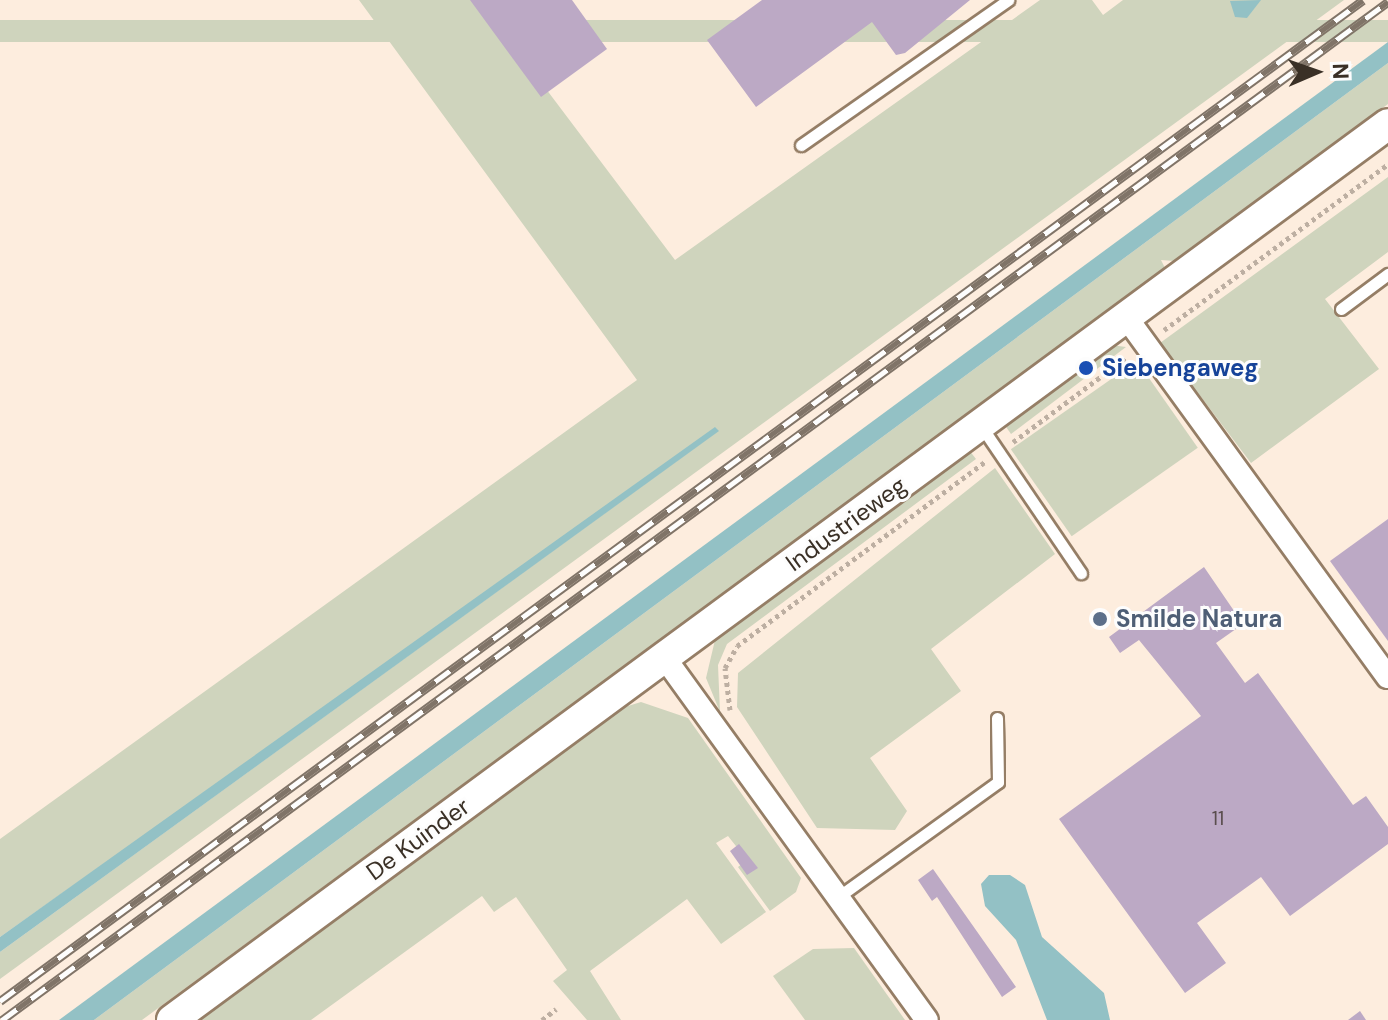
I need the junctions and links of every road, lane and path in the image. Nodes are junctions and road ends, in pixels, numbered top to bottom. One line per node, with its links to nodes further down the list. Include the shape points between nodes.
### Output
1 (1008, 0): 3 (lane)
2 (1388, 124): 7 (main road, Industrieweg)
3 (801, 145)
4 (1388, 164): 8 (path)
5 (1388, 274): 6 (lane)
6 (1341, 309)
7 (1126, 317): 10 (main road, Industrieweg); 14 (street)
8 (1160, 333)
9 (1134, 352): 11 (path)
10 (981, 425): 11 (lane); 13 (main road, Industrieweg)
11 (1000, 451): 12 (lane); 15 (path, via 737,646 725,668 731,704)
12 (1081, 573)
13 (664, 657): 17 (street); 19 (main road, De Kuinder)
14 (1388, 677)
15 (723, 717)
16 (997, 718): 17 (lane, via 998,782)
17 (838, 897): 21 (street)
18 (556, 1009): 20 (path)
19 (172, 1020)
20 (542, 1020)
21 (927, 1020)

